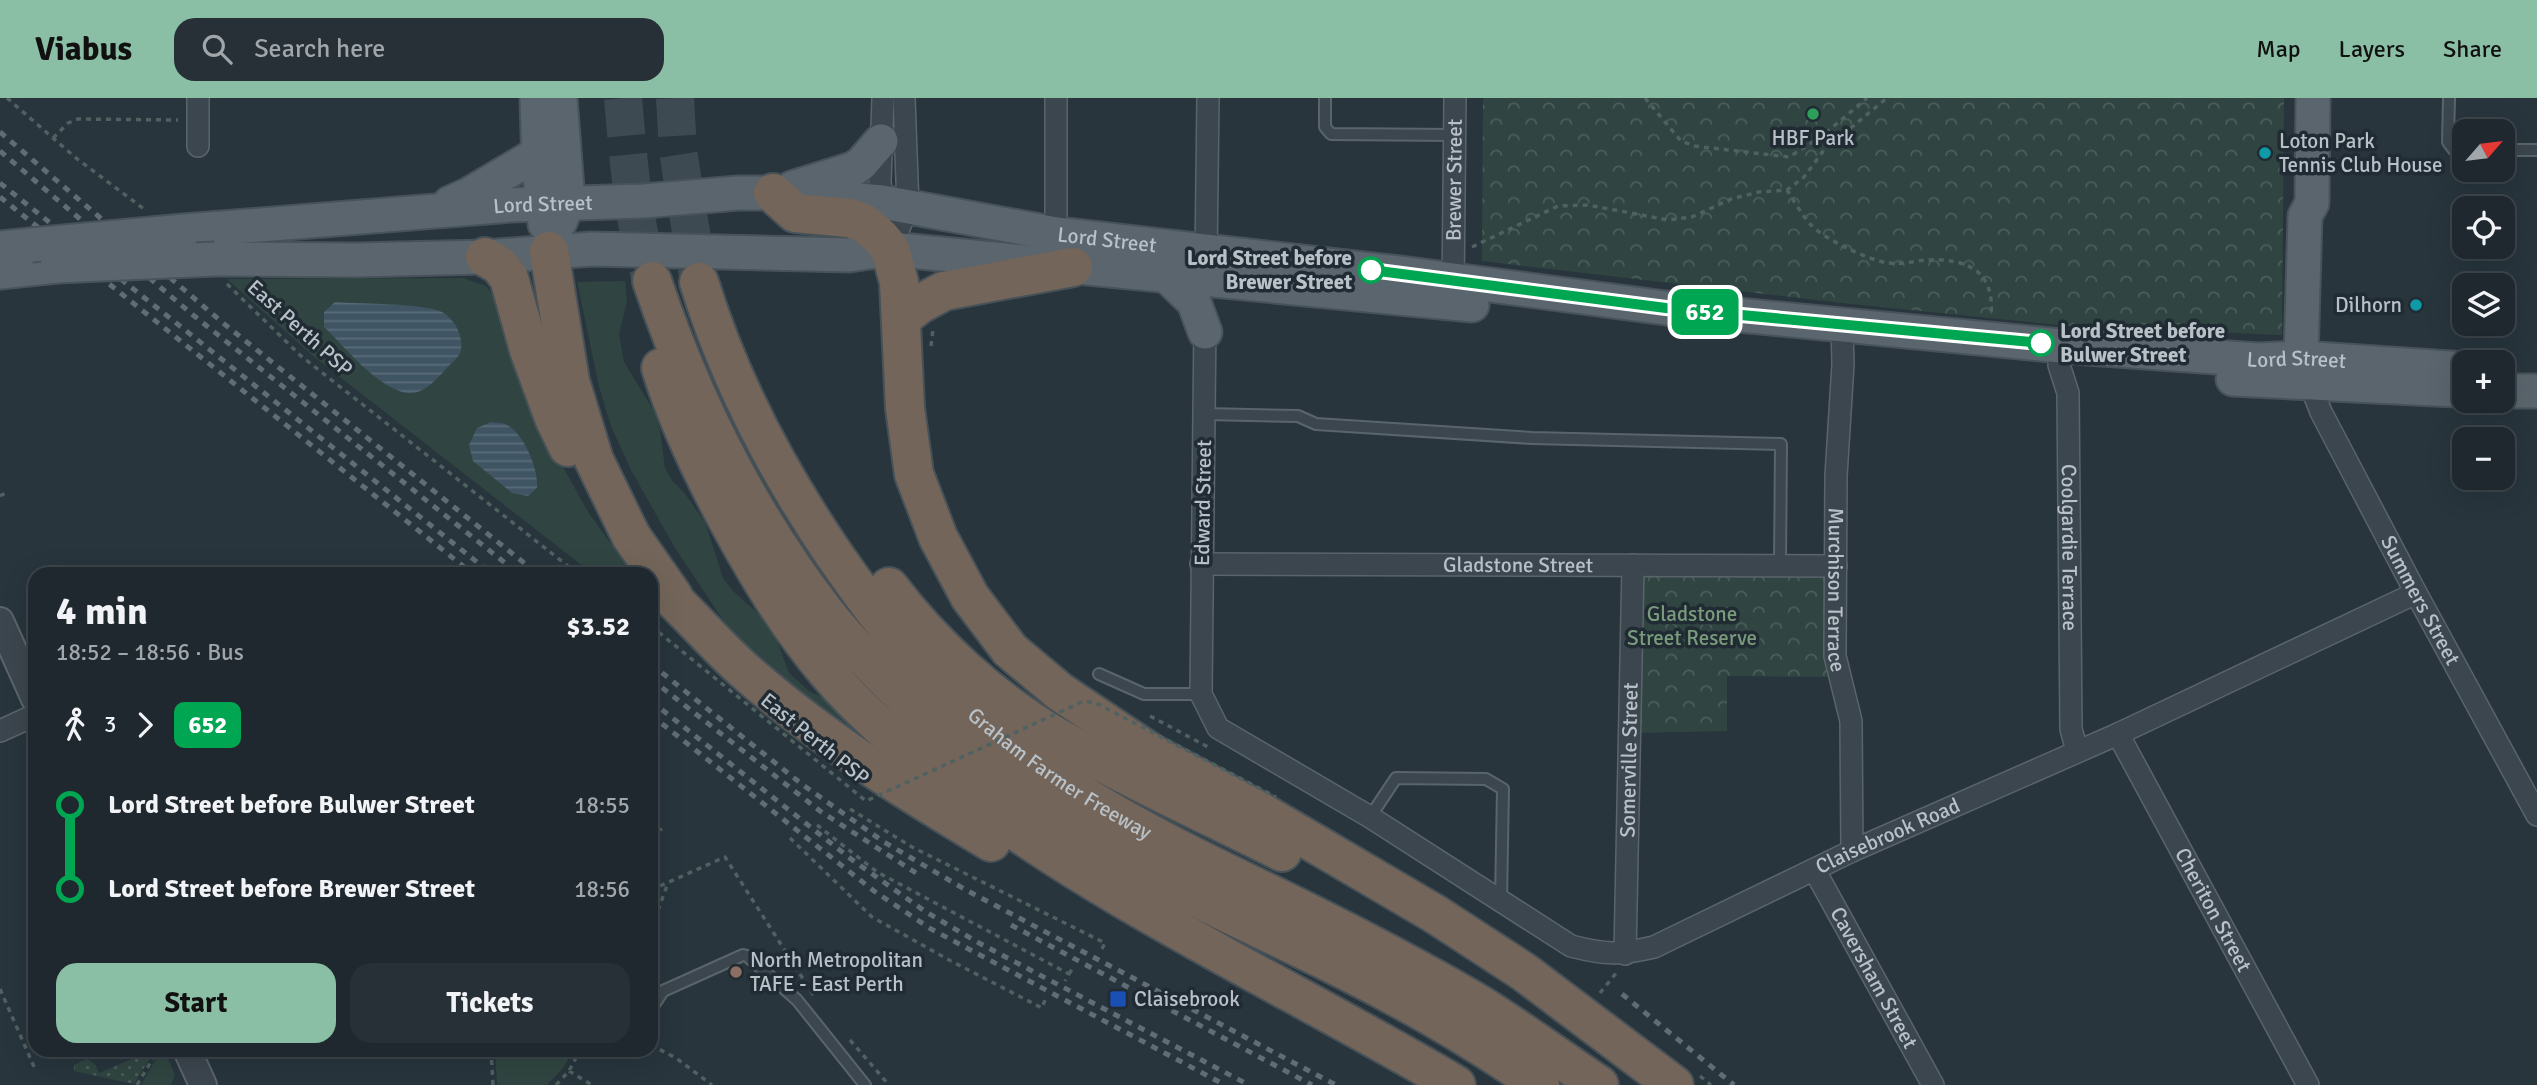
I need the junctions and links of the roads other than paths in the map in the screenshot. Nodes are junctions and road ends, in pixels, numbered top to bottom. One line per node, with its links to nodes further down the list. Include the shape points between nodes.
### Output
1 (537, 98): 18 (main road)
2 (560, 98): 20 (main road)
3 (883, 98): 13 (street)
4 (904, 98): 21 (street)
5 (1056, 98): 23 (street)
6 (1208, 98): 28 (street, Edward Street)
7 (1325, 98): 12 (lane, via 1325,127 1331,134)
8 (1455, 98): 12 (street, Brewer Street)
9 (2313, 98): 38 (main road, via 2312,203 2323,220)
10 (2449, 98): 15 (lane, via 2448,142)
11 (197, 107): 14 (street)
12 (1455, 135): 32 (street, Brewer Street)
13 (881, 141): 19 (main road, via 853,169); 21 (street)
14 (198, 146)
15 (2452, 147)
16 (2515, 150): 17 (lane)
17 (2537, 150)
18 (539, 153): 20 (main road); 22 (main road)
19 (772, 193): 20 (main road, Lord Street); 21 (main road, Lord Street); 25 (highway, via 795,213 864,223)
20 (555, 203): 22 (main road, Lord Street); 26 (main road)
21 (895, 204): 23 (main road, Lord Street); 25 (street)
22 (432, 211): 24 (main road, Lord Street, bridge)
23 (1056, 234): 28 (main road, Lord Street)
24 (15, 247)
25 (890, 250): 26 (main road, Lord Street, via 849,255); 29 (main road, Lord Street); 34 (highway, via 899,282)
26 (549, 251): 27 (main road, Lord Street); 52 (highway, via 570,381 594,460)
27 (485, 257): 30 (main road, Lord Street, bridge, via 355,260 220,271 57,266); 51 (highway, via 509,278 554,418 599,511)
28 (1206, 265): 31 (main road, Lord Street); 32 (main road, Lord Street); 35 (street, Edward Street)
29 (1073, 267): 31 (main road, Lord Street); 34 (highway, via 944,291 920,304)
30 (0, 272)
31 (1167, 276): 35 (main road, via 1194,302)
32 (1454, 279): 36 (main road, Lord Street)
33 (699, 282): 42 (highway, Graham Farmer Freeway)
34 (918, 320): 71 (highway, via 905,408 914,474 938,537 970,597 1010,650 1060,692 1151,753 1256,809)
35 (1205, 332): 46 (street, Edward Street)
36 (1842, 336): 37 (main road, Lord Street); 37 (main road, Lord Street, via 1988,338); 50 (street, Murchison Terrace)
37 (2060, 355): 38 (main road, Lord Street); 62 (street, Coolgardie Terrace, via 2068,393 2071,729)
38 (2311, 367): 39 (main road, Lord Street); 43 (main road, Lord Street); 53 (street, Summers Street, via 2317,404)
39 (2452, 369)
40 (2515, 370): 41 (main road)
41 (2537, 370)
42 (733, 375): 71 (highway, via 794,447 852,540 900,602 1003,701 1054,735); 77 (highway, Graham Farmer Freeway, via 769,451 859,591 926,671 1014,748 1086,797 1172,845 1488,1010)
43 (2452, 388)
44 (2515, 391): 45 (main road)
45 (2537, 391)
46 (1205, 414): 47 (street, Edward Street); 49 (lane, via 1298,416 1316,424 1532,438 1781,443)
47 (1201, 564): 48 (street, Gladstone Street); 58 (street, Edward Street)
48 (1633, 565): 49 (street, Gladstone Street); 68 (street, Somerville Street)
49 (1780, 565): 50 (street, Gladstone Street)
50 (1836, 566): 65 (street, Murchison Terrace, via 1836,656 1852,721)
51 (637, 567)
52 (644, 567)
53 (2416, 593): 61 (street, Claisebrook Road); 63 (street, Summers Street)
54 (659, 602): 69 (highway, via 830,738 919,798 1034,868)
55 (0, 621): 57 (street)
56 (1099, 674): 58 (lane, via 1144,694)
57 (28, 683)
58 (1201, 694): 64 (street, Edward Street, via 1218,728)
59 (28, 718): 60 (street)
60 (0, 731)
61 (2118, 734): 62 (street, Claisebrook Road); 80 (street, Cheriton Street)
62 (2077, 751): 65 (street, Claisebrook Road)
63 (2537, 815)
64 (1370, 817): 67 (street, Claisebrook Road); 67 (lane, via 1396,778 1486,779 1503,789)
65 (1852, 851): 66 (street, Claisebrook Road)
66 (1815, 871): 68 (street, Claisebrook Road, via 1654,947); 79 (street, Caversham Street)
67 (1501, 900): 68 (street, Claisebrook Road, via 1571,946)
68 (1625, 954)
69 (1224, 957): 75 (highway); 76 (highway, Graham Farmer Freeway, via 1044,852 985,810 920,761 830,675 751,564 695,458 648,326 646,281 720,445 781,550 825,612 934,726 997,778 1072,828 1174,886 1390,993)
70 (658, 998): 74 (lane, via 663,991 747,956 797,1000)
71 (1596, 1011): 78 (highway)
72 (196, 1068): 73 (street)
73 (221, 1085)
74 (864, 1085)
75 (1456, 1085)
76 (1540, 1085)
77 (1599, 1085)
78 (1674, 1085)
79 (1933, 1085)
80 (2308, 1085)

